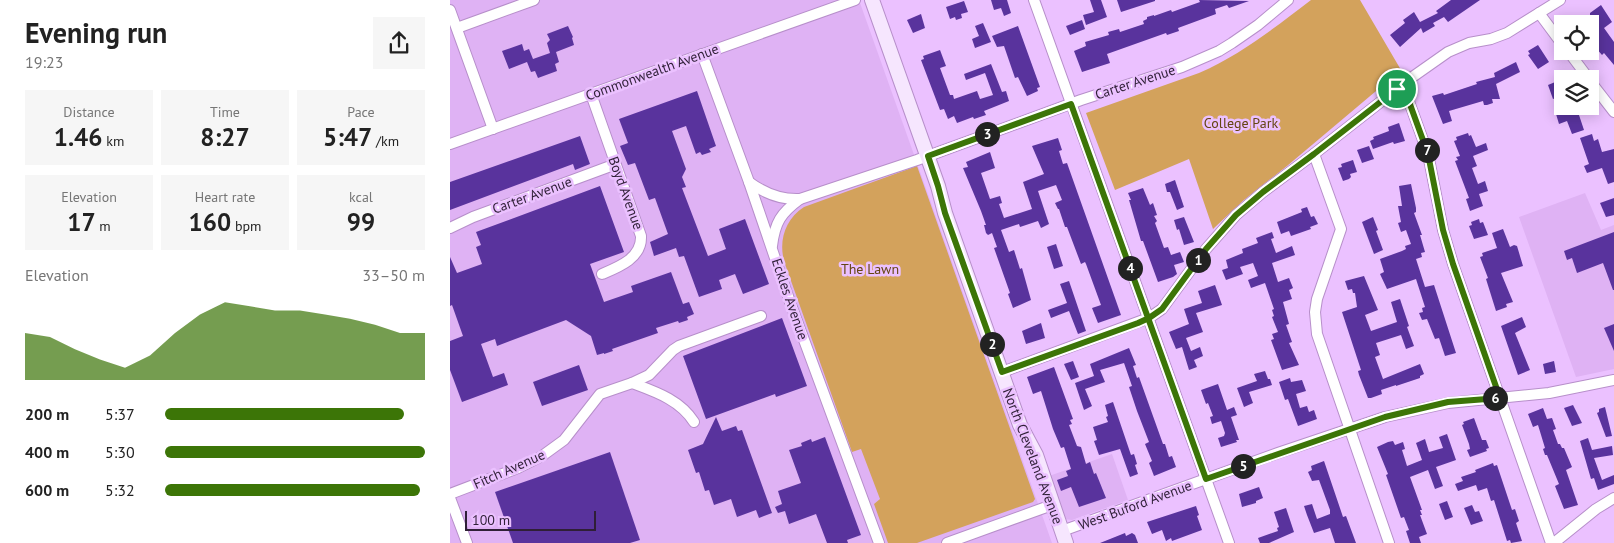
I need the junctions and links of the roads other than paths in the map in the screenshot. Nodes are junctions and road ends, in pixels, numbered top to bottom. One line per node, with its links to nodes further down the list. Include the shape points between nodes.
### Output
1 (534, 0): 9 (street)
2 (855, 0): 11 (street, Commonwealth Avenue)
3 (872, 0): 20 (main road, North Cleveland Avenue)
4 (1034, 0): 15 (street)
5 (1287, 0): 15 (street, Carter Avenue, via 1258,25 1219,50 1182,67)
6 (1560, 0): 8 (street)
7 (450, 10): 9 (street)
8 (1539, 13): 10 (street); 12 (street, via 1507,33 1448,52)
9 (457, 28): 17 (street)
10 (1554, 33)
11 (702, 54): 14 (street, Commonwealth Avenue); 22 (street, Eckles Avenue)
12 (1403, 85): 19 (street); 32 (street, via 1428,154 1453,264)
13 (1599, 93): 16 (street)
14 (591, 94): 17 (street, Commonwealth Avenue); 21 (street, Boyd Avenue)
15 (1071, 104): 20 (street, Carter Avenue); 28 (street)
16 (1614, 112)
17 (493, 129): 18 (street, Commonwealth Avenue)
18 (450, 144)
19 (1314, 154): 28 (street, via 1236,215 1206,249 1162,309); 34 (street, via 1340,229 1317,299 1316,323 1320,346)
20 (928, 156): 23 (street, Carter Avenue); 29 (main road, North Cleveland Avenue)
21 (616, 164): 24 (street, Carter Avenue); 26 (street, Boyd Avenue, via 642,242 622,266)
22 (749, 182): 23 (street, Carter Avenue, via 773,195); 25 (street, Eckles Avenue)
23 (800, 200): 25 (street, Carter Avenue, via 784,211 776,226)
24 (450, 228)
25 (772, 247): 42 (street, Eckles Avenue)
26 (602, 274)
27 (762, 316): 31 (street, Fitch Avenue, via 679,346 650,375)
28 (1149, 318): 29 (street); 35 (street)
29 (1002, 372): 39 (main road, North Cleveland Avenue, via 1020,425 1036,455)
30 (1614, 380): 32 (street, West Buford Avenue, via 1549,393)
31 (632, 383): 33 (street, via 682,406); 36 (street, Fitch Avenue, via 600,394 564,440 542,456)
32 (1500, 398): 34 (street, West Buford Avenue, via 1448,402 1385,417); 46 (street)
33 (694, 422)
34 (1349, 430): 35 (street, West Buford Avenue); 45 (street)
35 (1206, 479): 40 (street, West Buford Avenue); 44 (street)
36 (450, 494)
37 (450, 498): 41 (street)
38 (1614, 498): 46 (street)
39 (1052, 505): 40 (main road, North Cleveland Avenue); 43 (street)
40 (1064, 537)
41 (467, 543)
42 (879, 543)
43 (947, 543)
44 (1229, 543)
45 (1389, 543)
46 (1553, 543)

